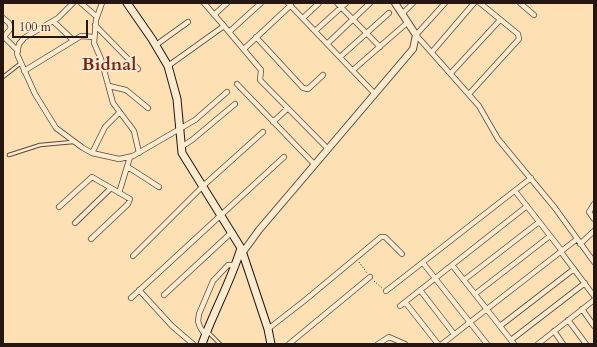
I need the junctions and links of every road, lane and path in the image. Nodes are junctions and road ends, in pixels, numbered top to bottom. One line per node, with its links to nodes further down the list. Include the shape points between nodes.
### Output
1 (73, 3): 29 (street)
2 (81, 3): 24 (street)
3 (102, 3): 24 (street)
4 (128, 3): 43 (main road)
5 (204, 3): 22 (street)
6 (227, 3): 22 (street)
7 (261, 3): 35 (street)
8 (319, 3): 26 (street)
9 (337, 3): 19 (street)
10 (346, 3): 19 (street)
11 (370, 3): 27 (street)
12 (395, 3): 21 (street)
13 (413, 3): 21 (street)
14 (445, 3): 37 (street)
15 (474, 3): 47 (street)
16 (480, 3): 28 (street)
17 (520, 3): 23 (street)
18 (290, 4): 26 (street); 40 (street)
19 (341, 7): 27 (street); 34 (street)
20 (389, 13): 36 (street)
21 (402, 14): 31 (street)
22 (214, 15): 33 (street)
23 (534, 15)
24 (97, 17): 32 (street)
25 (3, 18): 39 (street, via 10,26 9,32)
26 (303, 18): 34 (street)
27 (353, 19): 36 (street); 42 (street)
28 (500, 20): 54 (street); 61 (street, via 518,34 519,39)
29 (53, 21): 41 (street); 46 (street, via 24,38 19,44)
30 (188, 22): 43 (street)
31 (408, 22): 37 (street); 44 (street)
32 (95, 25): 38 (street); 51 (street)
33 (224, 26): 35 (street); 50 (street)
34 (315, 31): 42 (street)
35 (229, 32): 45 (street)
36 (367, 33): 44 (street); 48 (street)
37 (416, 35): 47 (street); 60 (street, via 413,49)
38 (93, 36): 41 (street, via 84,35); 58 (street)
39 (3, 37): 46 (street)
40 (256, 38): 45 (street); 55 (street, via 303,88 308,89)
41 (74, 40): 53 (street)
42 (327, 44): 48 (street)
43 (156, 45): 50 (main road)
44 (380, 47): 52 (street)
45 (244, 49): 64 (street, via 261,70 260,80)
46 (18, 51): 49 (street)
47 (432, 52): 54 (street)
48 (340, 57): 52 (street)
49 (21, 63): 53 (street); 56 (lane)
50 (168, 66): 67 (main road, via 177,99)
51 (138, 68)
52 (353, 70): 60 (street)
53 (24, 71): 69 (street, via 46,115 56,128)
54 (451, 73): 61 (street)
55 (323, 75)
56 (3, 77)
57 (237, 84): 66 (street)
58 (109, 86): 63 (street, via 126,90); 65 (street, via 113,103)
59 (227, 92): 67 (street, via 201,115)
60 (375, 94): 71 (street)
61 (469, 94): 79 (street, via 485,114 498,139)
62 (235, 104): 70 (street)
63 (148, 108)
64 (288, 109): 66 (street); 71 (street)
65 (119, 113): 72 (street, via 105,127); 73 (street, via 134,131)
66 (273, 122): 77 (street)
67 (179, 129): 70 (main road); 73 (street)
68 (263, 132): 80 (street)
69 (73, 142): 72 (street); 74 (lane, via 40,145)
70 (181, 147): 80 (main road, via 182,153)
71 (328, 149): 77 (street)
72 (92, 152): 75 (street, via 119,159)
73 (139, 153): 75 (street)
74 (9, 154)
75 (130, 157): 78 (street)
76 (284, 157): 88 (street)
77 (315, 166): 97 (street)
78 (128, 167): 81 (street); 84 (street)
79 (531, 178): 83 (street); 96 (street)
80 (203, 186): 88 (main road); 100 (street)
81 (159, 187)
82 (110, 189): 84 (street); 87 (street, via 90,177); 91 (street)
83 (515, 191): 86 (street); 102 (street)
84 (118, 193): 95 (street, via 129,198 129,202)
85 (594, 204): 89 (street, via 589,212)
86 (527, 206): 90 (street); 104 (street)
87 (59, 207)
88 (221, 214): 93 (main road); 110 (street)
89 (594, 219)
90 (539, 222): 94 (street); 108 (street)
91 (75, 223)
92 (594, 231): 96 (street)
93 (232, 232): 97 (main road); 114 (street)
94 (550, 236): 98 (street); 113 (street)
95 (91, 239)
96 (579, 241): 98 (street); 101 (street)
97 (242, 250): 103 (main road); 126 (main road)
98 (561, 251): 105 (street); 120 (street)
99 (402, 254): 126 (street, via 385,237 381,237)
100 (133, 256)
101 (594, 262)
102 (423, 263): 107 (street); 112 (street)
103 (236, 265): 128 (main road); 128 (street, via 228,265 215,278 199,314 200,327)
104 (452, 265): 107 (street); 108 (street)
105 (574, 269): 109 (street); 124 (street)
106 (370, 277): 135 (street)
107 (435, 278): 111 (street); 123 (street)
108 (464, 280): 113 (street)
109 (584, 283): 115 (street); 130 (street)
110 (139, 290): 116 (street); 131 (street)
111 (420, 290): 118 (street); 129 (street)
112 (386, 291)
113 (476, 294): 120 (street)
114 (164, 295)
115 (594, 296)
116 (131, 298)
117 (594, 300): 121 (street)
118 (405, 302): 119 (street); 138 (street)
119 (400, 306)
120 (487, 309): 123 (street); 124 (street)
121 (582, 309): 122 (street); 125 (street)
122 (568, 320): 127 (street); 143 (street)
123 (470, 322): 129 (street); 140 (street)
124 (500, 326): 130 (street)
125 (594, 326)
126 (268, 329): 134 (main road)
127 (554, 331): 141 (street); 142 (street)
128 (206, 333): 132 (main road); 133 (lane)
129 (454, 334): 139 (street)
130 (513, 342)
131 (192, 344)
132 (202, 344)
133 (220, 344)
134 (271, 344)
135 (289, 344)
136 (378, 344): 137 (street, via 389,337)
137 (405, 344)
138 (438, 344)
139 (442, 344)
140 (487, 344)
141 (539, 344)
142 (563, 344)
143 (586, 344)

